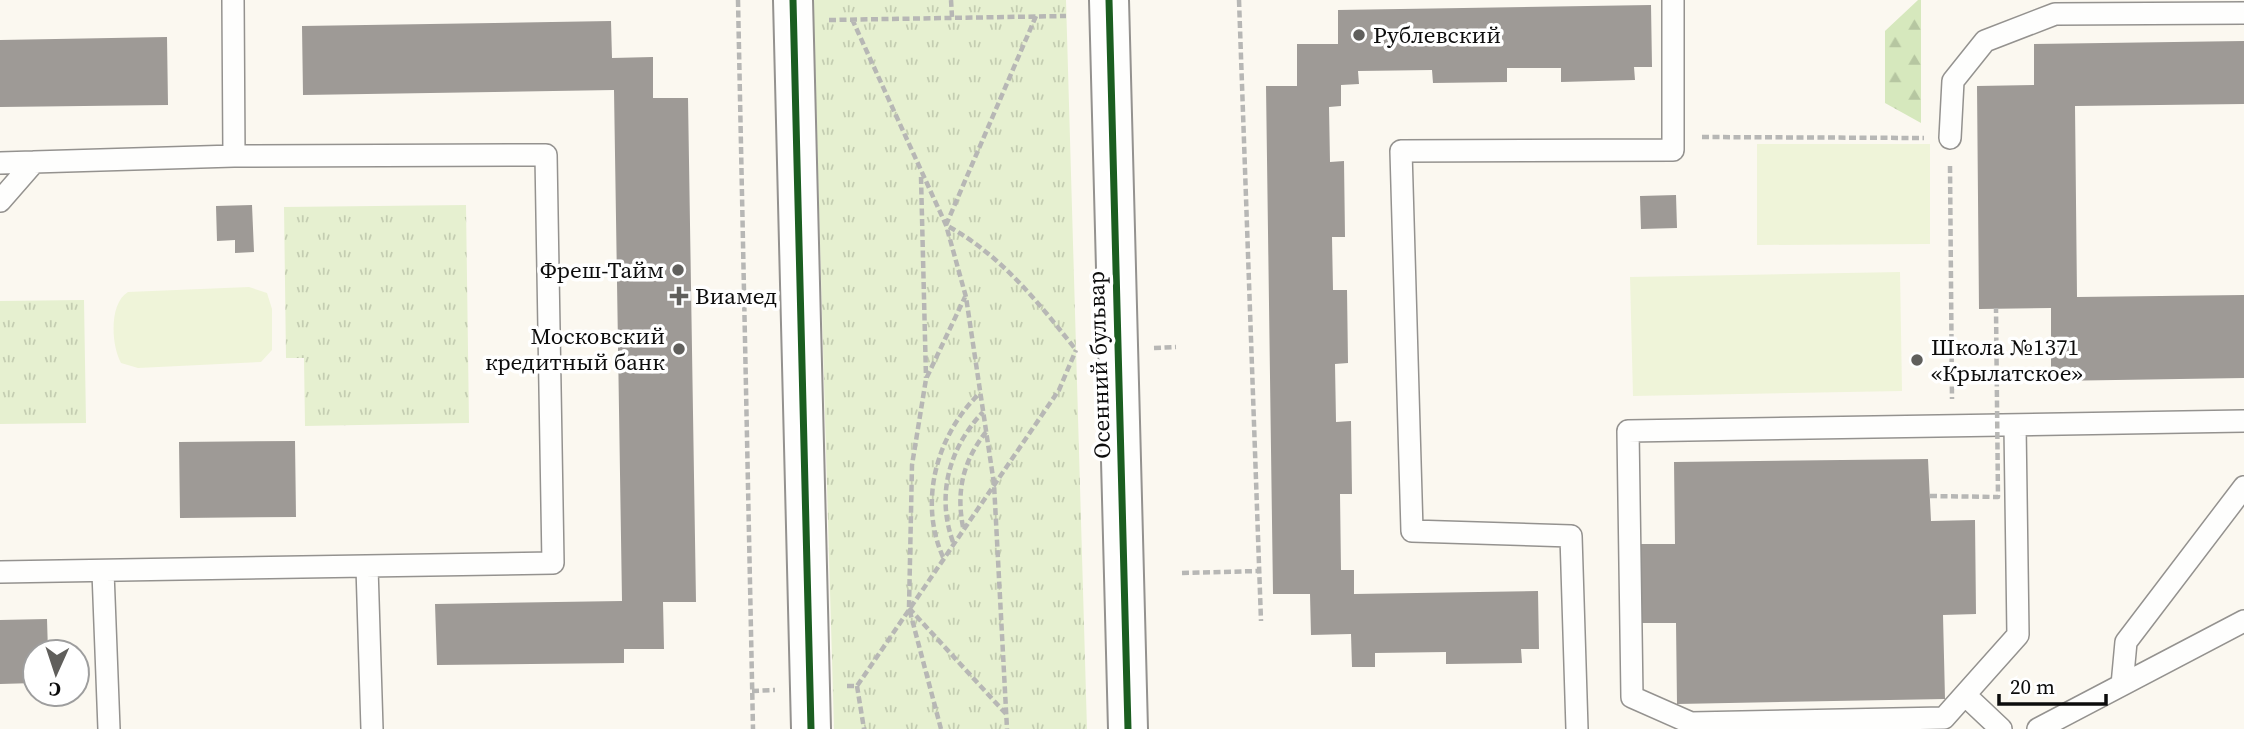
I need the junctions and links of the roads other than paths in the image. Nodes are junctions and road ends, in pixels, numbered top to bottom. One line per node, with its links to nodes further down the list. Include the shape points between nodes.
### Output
1 (233, 0): 7 (lane)
2 (793, 0): 24 (street)
3 (1109, 0): 25 (street, Осенний бульвар)
4 (1673, 0): 26 (lane, via 1673,150 1401,151 1412,531 1571,536)
5 (2244, 13): 6 (lane, via 2055,14 1984,41 1953,81)
6 (1950, 138)
7 (234, 156): 8 (lane); 15 (lane, via 546,155 553,563)
8 (34, 162): 9 (lane); 10 (lane)
9 (0, 163)
10 (0, 201)
11 (2244, 421): 12 (lane)
12 (2015, 425): 20 (lane, via 2018,635); 21 (lane, via 1628,431 1632,697)
13 (2244, 487): 19 (lane, via 2126,642)
14 (0, 556): 16 (lane)
15 (367, 567): 17 (lane); 23 (lane)
16 (8, 572): 17 (lane)
17 (103, 572): 22 (lane)
18 (2244, 621): 19 (lane)
19 (2122, 685): 28 (lane)
20 (1965, 695): 21 (lane, via 1944,718); 27 (lane)
21 (1691, 726)
22 (109, 729)
23 (372, 729)
24 (811, 729)
25 (1128, 729)
26 (1577, 729)
27 (2001, 729)
28 (2038, 729)

